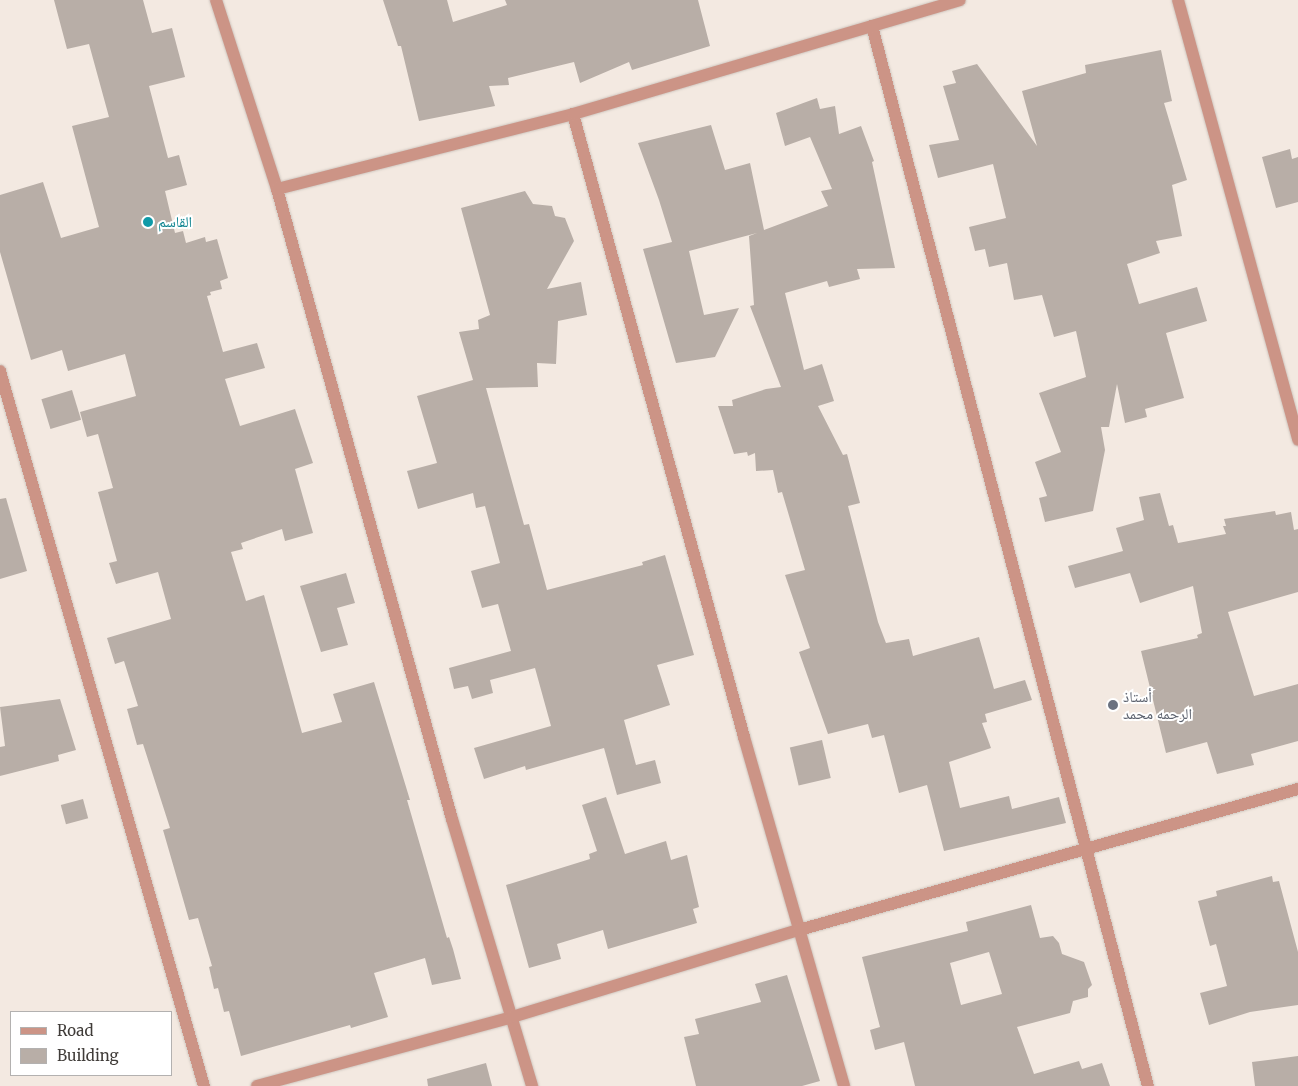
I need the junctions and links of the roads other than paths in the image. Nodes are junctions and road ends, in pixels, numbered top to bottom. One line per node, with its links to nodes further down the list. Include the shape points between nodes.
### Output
1 (216, 0): 6 (street)
2 (960, 0): 4 (street)
3 (1178, 0): 8 (street)
4 (872, 26): 5 (street); 10 (street)
5 (573, 114): 6 (street); 11 (street)
6 (277, 189): 12 (street, via 452,819)
7 (0, 371): 13 (street)
8 (1298, 440)
9 (1298, 789): 10 (street)
10 (1085, 850): 11 (street); 17 (street)
11 (799, 930): 12 (street); 16 (street)
12 (512, 1017): 14 (street); 15 (street)
13 (204, 1086)
14 (257, 1086)
15 (532, 1086)
16 (844, 1086)
17 (1148, 1086)

